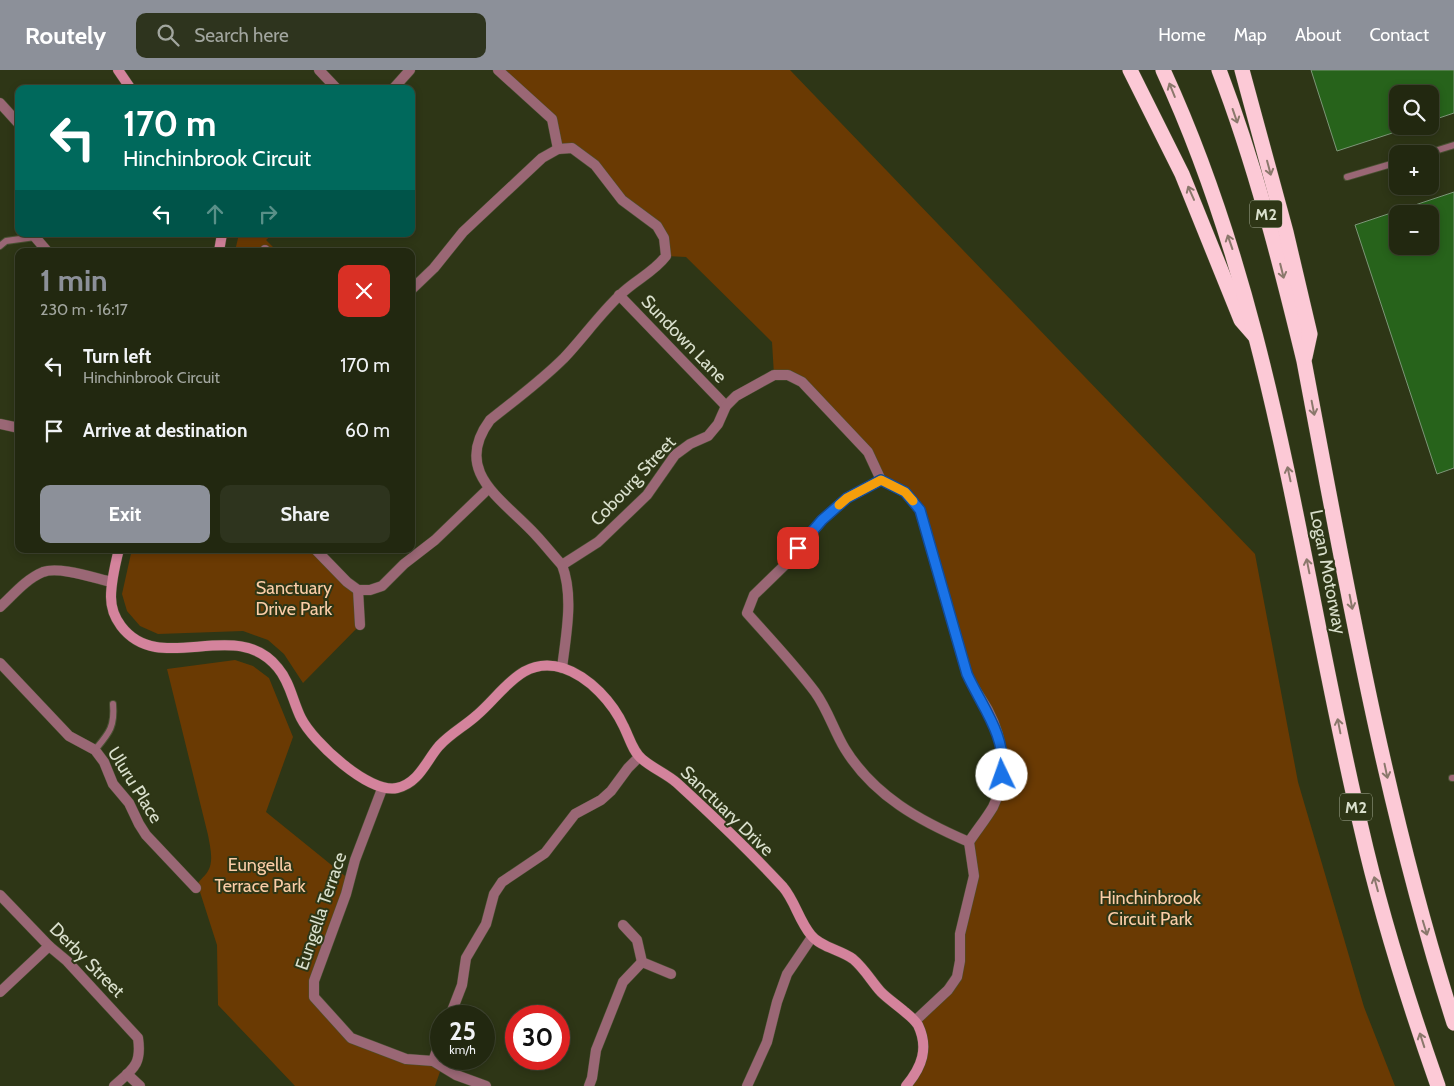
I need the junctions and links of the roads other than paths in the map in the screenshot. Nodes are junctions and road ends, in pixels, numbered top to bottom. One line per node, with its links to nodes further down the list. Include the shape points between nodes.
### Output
1 (112, 70): 9 (street)
2 (319, 70): 10 (street)
3 (410, 70): 11 (street)
4 (498, 70): 15 (street, via 552,119)
5 (1130, 70): 25 (highway, one-way to 5, via 1241,320 1182,174)
6 (1163, 70): 25 (highway, Logan Motorway / M2, one-way to 6, via 1215,198)
7 (1219, 70): 26 (highway, Logan Motorway / M2, one-way to 26, via 1272,234)
8 (1242, 70): 26 (highway, one-way to 26, via 1310,334)
9 (121, 75)
10 (334, 85)
11 (397, 85)
12 (0, 103): 13 (street)
13 (15, 120)
14 (1454, 145): 16 (lane)
15 (558, 149): 23 (street, via 542,158 463,232); 24 (street, via 572,148 595,165 611,188 657,226 664,238 666,256 651,273 632,283)
16 (1439, 150)
17 (1389, 165): 18 (lane)
18 (1347, 177)
19 (25, 237): 21 (lane, via 6,241)
20 (36, 237): 22 (street)
21 (0, 246)
22 (45, 248)
23 (415, 286)
24 (619, 295): 27 (street, Sundown Lane); 31 (street, via 565,356 490,420 481,432 476,451 480,472)
25 (1258, 339): 66 (highway, Logan Motorway / M2, one-way to 25, via 1403,980 1361,827)
26 (1304, 360): 56 (highway, Logan Motorway / M2, one-way to 56, via 1401,839)
27 (726, 406): 30 (street, Cobourg Street, via 736,396 774,375 788,375 802,382 868,452); 34 (street, Cobourg Street, via 708,436 675,454 647,495 598,542)
28 (0, 424): 29 (street)
29 (15, 427)
30 (881, 480): 45 (street, via 905,492 920,510 967,674 998,734 1004,765 1001,786 992,807); 45 (street, via 847,498 822,520 754,595 747,613 814,691 852,760 880,790 899,807 928,825)
31 (488, 489): 34 (street); 36 (street, via 382,586)
32 (118, 553): 35 (street)
33 (319, 553): 36 (street)
34 (562, 565): 40 (street, via 568,587)
35 (112, 582): 37 (street, via 56,570 43,572); 44 (street, via 110,601 117,620 127,634 142,644 164,649 230,644 250,647 267,655 281,670 302,720 316,740 362,778)
36 (358, 590): 38 (street)
37 (0, 607)
38 (360, 625)
39 (0, 663): 42 (street, Uluru Place, via 69,736)
40 (562, 668): 43 (street, Sanctuary Drive, via 585,679 602,694 620,719); 44 (street, Sanctuary Drive, via 542,666 522,672 476,716 450,734 417,777 399,787)
41 (113, 704): 42 (lane, via 114,720)
42 (95, 750): 46 (street, Uluru Place, via 146,835)
43 (639, 757): 49 (street, Sanctuary Drive, via 675,781 786,890); 54 (street, via 601,800 575,814 545,853 502,882 494,894 486,924 466,958 462,985)
44 (382, 789): 57 (street, Eungella Terrace, via 314,981 314,997 351,1038 406,1059)
45 (968, 842): 55 (street, via 974,876 960,934 957,977)
46 (196, 888)
47 (0, 895): 50 (street, Derby Street)
48 (623, 925): 51 (street, via 636,940)
49 (812, 937): 55 (street, via 853,959 884,994); 64 (street, via 787,974 776,1002 767,1042)
50 (49, 946): 53 (street); 59 (street, Derby Street, via 130,1026 138,1038 138,1062)
51 (642, 962): 52 (street); 63 (street, via 623,982 596,1050)
52 (671, 974)
53 (0, 992)
54 (454, 1005)
55 (916, 1020): 65 (street, via 925,1050 920,1067)
56 (1454, 1023)
57 (430, 1061)
58 (448, 1070): 62 (street, Eungella Terrace)
59 (127, 1074): 60 (street); 61 (street)
60 (114, 1086)
61 (140, 1086)
62 (486, 1086)
63 (589, 1086)
64 (747, 1086)
65 (906, 1086)
66 (1438, 1086)

